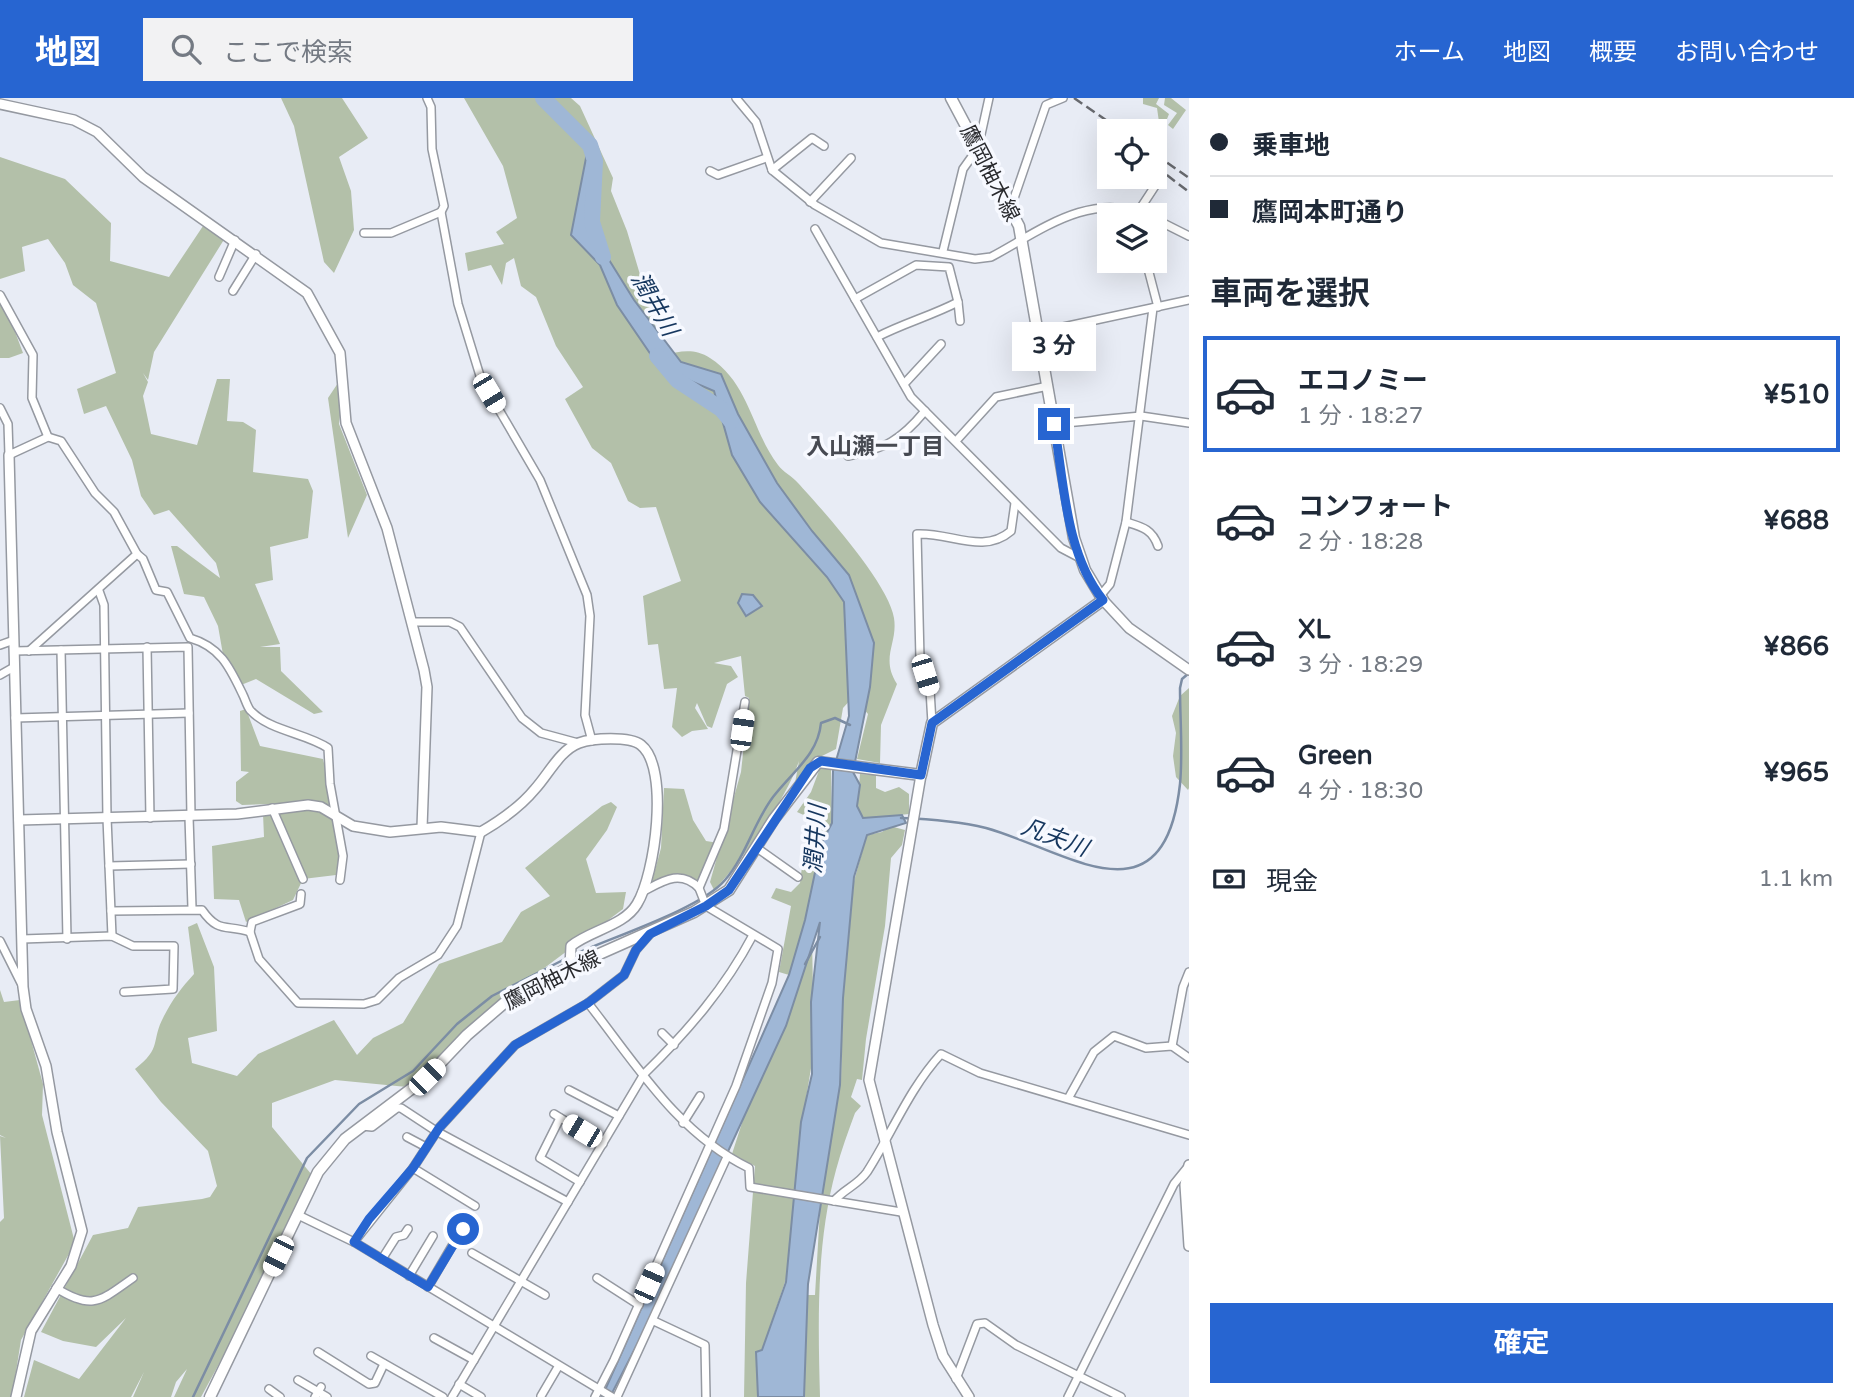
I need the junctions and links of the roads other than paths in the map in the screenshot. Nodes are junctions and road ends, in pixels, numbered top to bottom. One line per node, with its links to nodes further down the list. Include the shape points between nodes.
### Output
1 (427, 98): 16 (street, via 432,149 445,198)
2 (736, 98): 9 (street, via 756,122)
3 (951, 98): 8 (main road, 鷹岡柚木線)
4 (989, 98): 8 (street)
5 (1063, 98): 14 (street, via 1046,105)
6 (0, 104): 21 (street, via 74,120 97,132 144,177)
7 (824, 146): 11 (street, via 812,138)
8 (978, 148): 14 (main road, 鷹岡柚木線); 23 (street, via 963,169)
9 (766, 158): 11 (street); 12 (street, via 718,175)
10 (851, 158): 13 (street)
11 (772, 170): 13 (street)
12 (710, 171)
13 (810, 202): 23 (street, via 881,243)
14 (1011, 207): 22 (main road, 鷹岡柚木線)
15 (1097, 208): 22 (street, via 1077,212)
16 (441, 212): 19 (street, via 391,233); 75 (street, via 458,304 481,379 540,480 587,595 585,715)
17 (1167, 225): 20 (street)
18 (815, 229): 29 (street)
19 (364, 233)
20 (1189, 236)
21 (235, 240): 24 (street); 26 (street)
22 (1022, 241): 23 (street, via 991,257 975,259); 34 (main road, 鷹岡柚木線)
23 (943, 251)
24 (256, 254): 27 (street); 57 (street, via 307,293 336,342 346,387 349,433 387,528)
25 (1149, 273): 32 (street)
26 (219, 277)
27 (233, 291)
28 (0, 295): 46 (street, via 33,355 33,398)
29 (855, 299): 31 (street, via 916,265 949,267); 35 (street)
30 (1189, 300): 32 (street)
31 (958, 302): 33 (street); 35 (street)
32 (1156, 307): 34 (street); 41 (street)
33 (960, 321)
34 (1040, 332): 38 (main road, 鷹岡柚木線)
35 (877, 337): 37 (street)
36 (941, 344): 37 (street)
37 (904, 384): 40 (street)
38 (1048, 386): 43 (main road, 鷹岡柚木線); 47 (street, via 996,397)
39 (0, 408): 44 (street)
40 (925, 411): 47 (street); 49 (street, via 907,433 881,449)
41 (1140, 416): 42 (street); 43 (street); 51 (street)
42 (1189, 423)
43 (1054, 424): 54 (main road, 鷹岡柚木線)
44 (9, 433): 45 (street); 48 (street)
45 (0, 435)
46 (48, 437): 48 (street); 53 (street, via 61,442 95,493 114,512)
47 (956, 441): 50 (street)
48 (9, 455): 58 (street)
49 (848, 456)
50 (1015, 503): 54 (street, via 1061,548); 74 (street, via 1012,531 988,544 936,533 917,534 920,659 930,690)
51 (1126, 522): 52 (street, via 1146,528); 56 (street)
52 (1158, 546)
53 (137, 554): 55 (street); 84 (street, via 156,590 167,592 190,638 205,643 232,668 250,710 328,748)
54 (1080, 558): 56 (main road, 鷹岡柚木線)
55 (99, 591): 61 (street, via 104,605); 64 (street)
56 (1102, 598): 66 (street, via 1129,628); 74 (main road)
57 (414, 622): 76 (street, via 450,622 460,627 523,718 541,733); 85 (street, via 427,687)
58 (14, 639): 59 (street); 63 (street)
59 (0, 645)
60 (147, 647): 61 (street); 69 (street, via 188,648); 70 (street)
61 (104, 649): 62 (street); 71 (street)
62 (61, 650): 64 (street); 72 (street)
63 (14, 651): 64 (street); 65 (street)
64 (29, 651)
65 (14, 667): 67 (street); 73 (street)
66 (1185, 667)
67 (0, 675)
68 (745, 702): 93 (street, via 724,829)
69 (189, 713): 70 (street); 79 (street)
70 (148, 714): 71 (street); 82 (street)
71 (105, 715): 72 (street); 81 (street)
72 (61, 716): 73 (street); 80 (street)
73 (15, 718): 83 (street)
74 (932, 723): 77 (main road)
75 (592, 741): 76 (street); 94 (street, via 634,741 652,762 656,775 654,853)
76 (578, 743): 86 (street, via 521,803)
77 (921, 775): 87 (main road, 鷹岡柚木線, via 821,761 810,768); 125 (street, via 871,1058 869,1080)
78 (272, 808): 79 (street); 84 (street, via 321,807); 91 (street)
79 (190, 816): 82 (street); 88 (street)
80 (64, 818): 81 (street); 83 (street); 104 (street)
81 (107, 818): 82 (street); 89 (street)
82 (150, 818)
83 (19, 820): 103 (street)
84 (339, 820): 85 (street, via 390,832); 92 (street)
85 (422, 828): 86 (street)
86 (481, 832): 99 (street, via 449,941 438,955 399,978 377,1000 298,1003 259,958)
87 (757, 848): 90 (street); 96 (main road, 鷹岡柚木線, via 729,890)
88 (191, 864): 89 (street); 97 (street)
89 (109, 866): 98 (street)
90 (798, 877)
91 (303, 879)
92 (340, 880)
93 (699, 888): 94 (street, via 690,879 672,877); 96 (street)
94 (642, 892): 106 (street, via 628,915 571,946)
95 (302, 894): 99 (street, via 300,904 251,922)
96 (706, 906): 100 (main road, 鷹岡柚木線); 101 (street)
97 (192, 908): 98 (street); 99 (street, via 202,909 221,929)
98 (111, 911): 102 (street)
99 (250, 932)
100 (650, 934): 106 (main road, 鷹岡柚木線); 110 (street, via 624,975)
101 (753, 934): 112 (street, via 734,971); 127 (street, via 778,949 772,983)
102 (112, 936): 104 (street); 109 (street, via 133,946 174,946 173,989)
103 (22, 939): 104 (street); 108 (street)
104 (67, 939)
105 (0, 941): 108 (street)
106 (570, 967): 121 (main road, 鷹岡柚木線, via 503,1004 427,1077)
107 (1189, 972): 113 (street)
108 (23, 987): 150 (street, via 80,1214 79,1246)
109 (124, 992)
110 (588, 1003): 115 (street); 122 (street, via 515,1045)
111 (662, 1033): 112 (street)
112 (674, 1045): 115 (street)
113 (1172, 1046): 114 (street); 118 (street, via 1146,1048 1114,1036 1094,1052)
114 (1189, 1058)
115 (644, 1074): 119 (street); 120 (street)
116 (569, 1090): 119 (street)
117 (699, 1097): 120 (street)
118 (1069, 1097): 123 (street); 125 (street, via 980,1073 941,1054)
119 (619, 1116): 126 (street)
120 (683, 1123): 127 (street)
121 (362, 1126): 122 (street, via 372,1127 401,1108); 137 (main road, 鷹岡柚木線, via 317,1172)
122 (436, 1131): 128 (street); 134 (street)
123 (1189, 1135)
124 (407, 1137): 128 (street)
125 (882, 1141): 133 (street, via 857,1184); 136 (street)
126 (603, 1143): 132 (street); 132 (street, via 557,1116 540,1158)
127 (710, 1146): 129 (street); 152 (street)
128 (426, 1147): 131 (street)
129 (727, 1157): 133 (street, via 749,1168 750,1187); 153 (street)
130 (1188, 1166): 142 (street); 161 (street, via 1174,1184)
131 (413, 1168): 135 (street); 141 (street)
132 (580, 1182): 134 (street)
133 (834, 1201): 136 (street)
134 (568, 1202): 148 (street)
135 (475, 1206)
136 (901, 1212): 162 (street, via 933,1325)
137 (298, 1215): 141 (street); 170 (main road, 鷹岡柚木線)
138 (408, 1229): 144 (street)
139 (463, 1229): 149 (street)
140 (433, 1236): 145 (street)
141 (354, 1242): 144 (street)
142 (1189, 1246)
143 (472, 1253): 148 (street)
144 (382, 1259): 145 (street)
145 (409, 1276): 149 (street)
146 (132, 1278): 150 (street, via 89,1303)
147 (597, 1278): 152 (street)
148 (521, 1281): 151 (street); 154 (street)
149 (428, 1287): 154 (street)
150 (56, 1288): 169 (street, via 31,1331)
151 (545, 1294)
152 (639, 1305): 167 (street)
153 (654, 1321): 177 (street); 178 (street, via 705,1345)
154 (494, 1327): 158 (street); 160 (street)
155 (434, 1338): 158 (street)
156 (318, 1352): 159 (street, via 369,1384 375,1383)
157 (371, 1356): 159 (street)
158 (474, 1360): 164 (street)
159 (384, 1364): 173 (street)
160 (558, 1367): 167 (street); 168 (street)
161 (1078, 1377): 162 (street, via 985,1323 977,1325); 180 (street); 181 (street)
162 (956, 1379): 179 (street)
163 (299, 1380): 166 (street)
164 (459, 1384): 174 (street); 175 (street)
165 (269, 1389): 171 (street)
166 (318, 1392): 172 (street)
167 (598, 1393): 176 (street)
168 (541, 1396)
169 (16, 1397)
170 (210, 1397)
171 (280, 1397)
172 (327, 1397)
173 (443, 1397)
174 (452, 1397)
175 (481, 1397)
176 (612, 1397)
177 (617, 1397)
178 (706, 1397)
179 (969, 1397)
180 (1068, 1397)
181 (1121, 1397)

